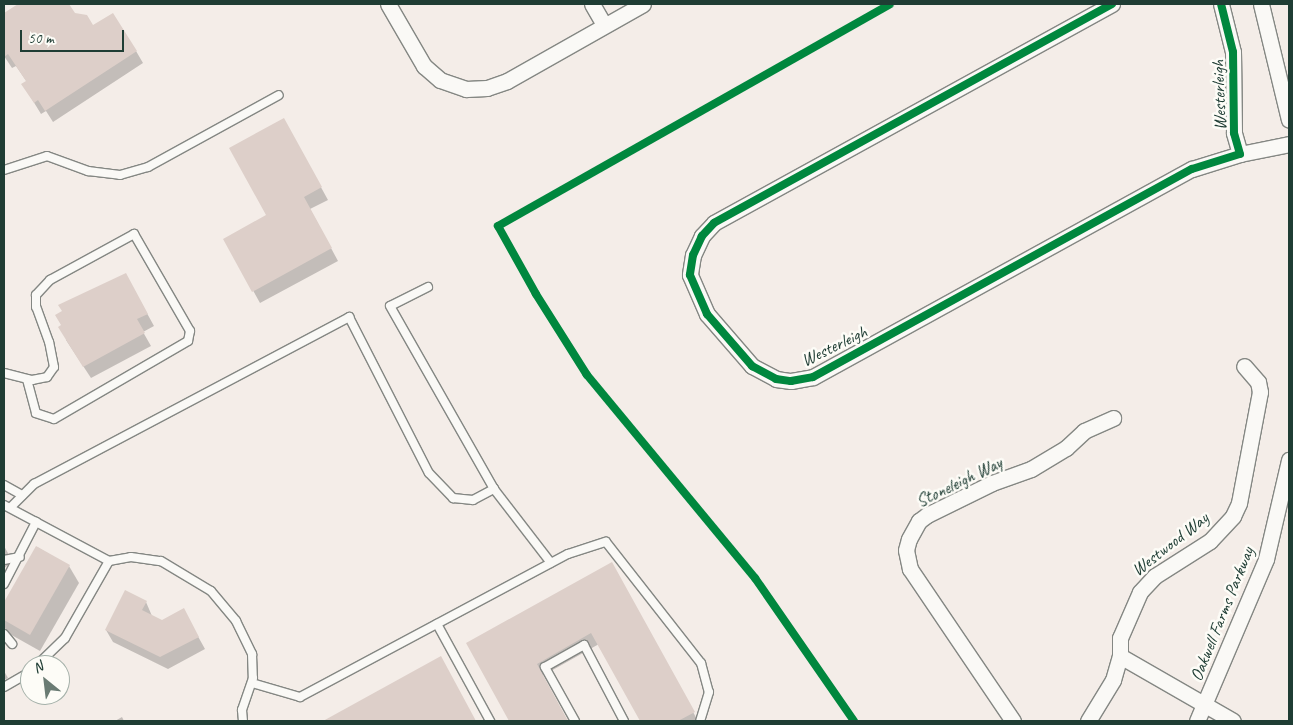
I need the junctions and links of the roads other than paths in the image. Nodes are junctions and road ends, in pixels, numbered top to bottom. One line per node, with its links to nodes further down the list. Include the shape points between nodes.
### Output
1 (388, 4): 7 (street, via 424,66 440,80 466,89 487,88 507,81)
2 (592, 4): 7 (street)
3 (643, 4): 7 (street)
4 (1112, 4): 11 (street, Westerleigh, via 714,223 702,236 693,254 690,275 707,314 734,348 752,366 776,379 791,381 813,377 1192,169)
5 (1221, 4): 11 (street, Westerleigh, via 1233,52 1234,133)
6 (1261, 4): 9 (street)
7 (604, 25)
8 (279, 95): 12 (lane, via 148,167 120,175 88,171 47,156)
9 (1289, 120)
10 (1289, 144): 11 (street, Westerleigh)
11 (1240, 154)
12 (4, 170)
13 (428, 287): 20 (lane, via 390,306)
14 (1244, 366): 33 (street, Westwood Way, via 1258,382 1260,392 1239,503 1233,516 1210,541 1155,576 1140,592 1120,638)
15 (4, 373): 16 (lane)
16 (27, 379): 16 (lane, via 47,376 54,367 36,307 36,294 50,280 134,234 190,331 188,341 54,419 36,413)
17 (1113, 418): 43 (street, Stoneleigh Way, via 1084,431 1066,448 1031,470 992,483 927,515 909,539 906,550 910,569)
18 (1289, 460): 37 (street, Oakwell Farms Parkway, via 1266,559)
19 (4, 485): 21 (lane)
20 (494, 489): 21 (lane, via 473,500 453,498 429,473 349,317 34,484); 27 (lane)
21 (22, 495): 22 (lane)
22 (7, 506): 23 (lane)
23 (36, 522): 24 (lane); 26 (lane)
24 (20, 557): 25 (lane); 28 (lane)
25 (4, 560)
26 (109, 561): 32 (lane, via 65,638); 35 (lane, via 142,557 160,561 211,591 236,621 252,654)
27 (551, 563): 29 (lane); 42 (lane, via 606,542 701,663 709,692)
28 (4, 584)
29 (437, 624): 35 (lane, via 300,697); 39 (lane)
30 (4, 634): 31 (lane)
31 (12, 644)
32 (47, 655)
33 (1120, 656): 37 (street); 44 (street, Westwood Way, via 1113,680)
34 (20, 678): 36 (lane)
35 (252, 683): 38 (lane, via 242,710)
36 (4, 687)
37 (1204, 706): 45 (street, Oakwell Farms Parkway); 46 (street)
38 (243, 721)
39 (490, 721)
40 (575, 721): 41 (lane, via 545,666 584,646)
41 (624, 721)
42 (700, 721)
43 (1013, 721)
44 (1088, 721)
45 (1197, 721)
46 (1233, 721)

